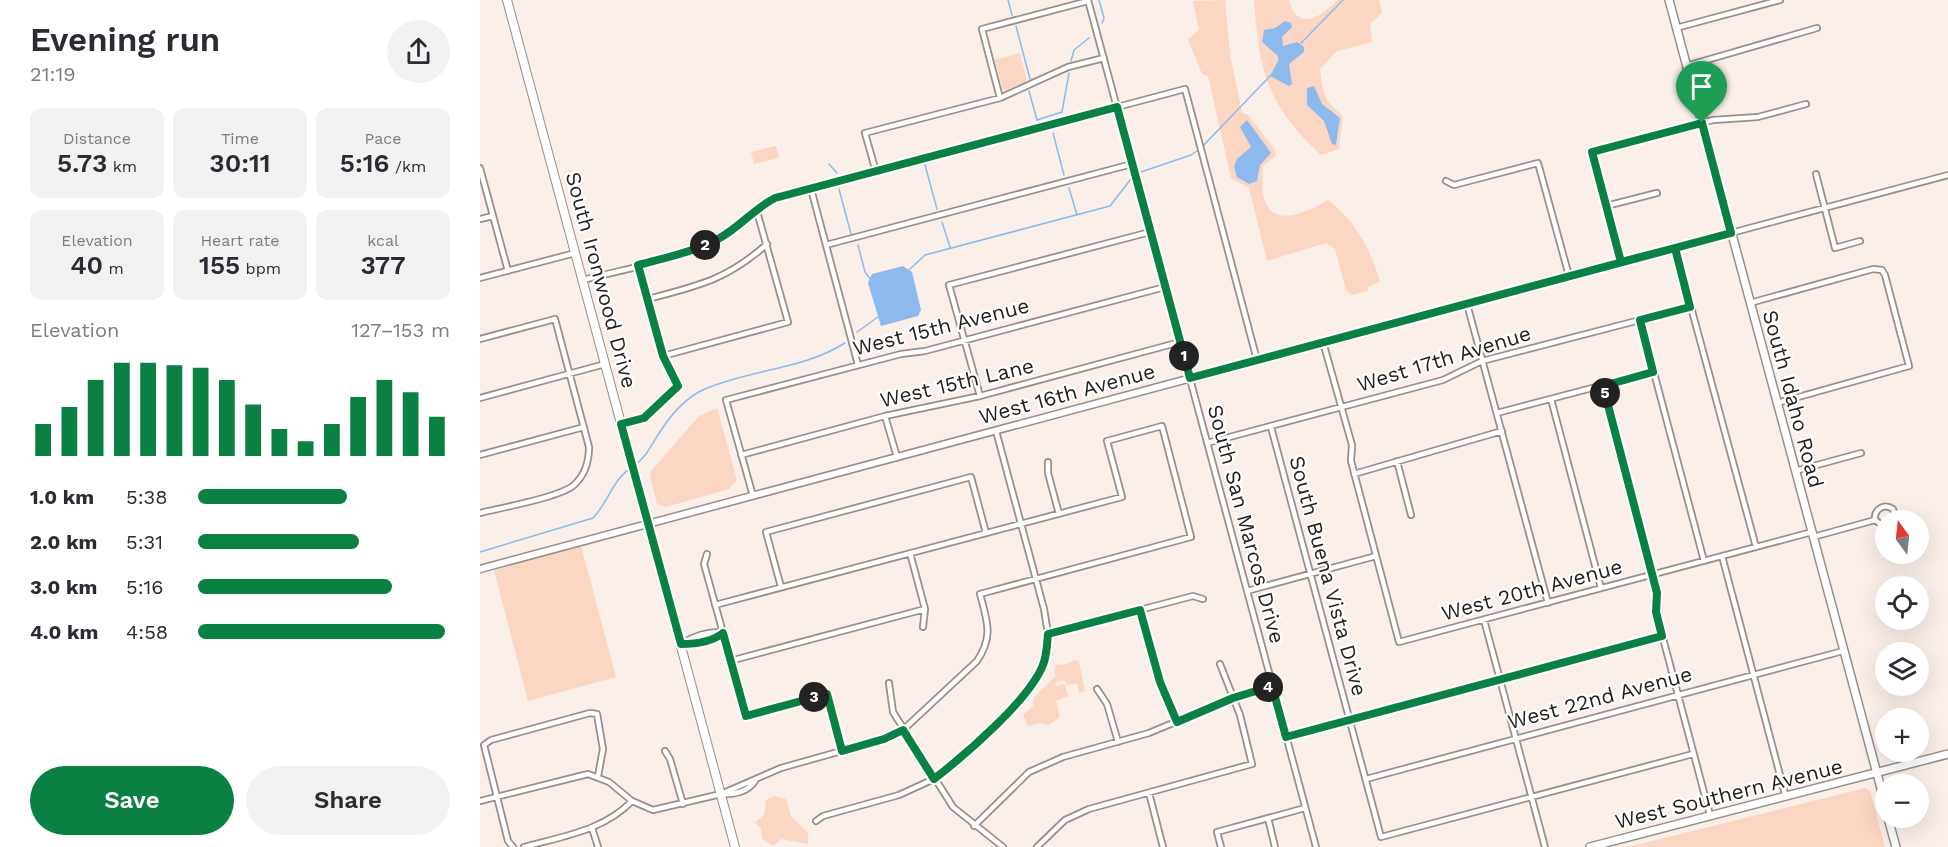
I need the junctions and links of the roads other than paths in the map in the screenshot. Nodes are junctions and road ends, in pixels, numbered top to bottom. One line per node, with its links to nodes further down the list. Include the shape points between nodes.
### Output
1 (507, 0): 32 (main road, South Ironwood Drive)
2 (1669, 0): 5 (main road, South Idaho Road)
3 (1780, 0): 5 (street)
4 (1088, 1): 7 (street, South San Marcos Drive); 9 (street, via 982,29)
5 (1676, 28): 8 (main road, South Idaho Road)
6 (1817, 28): 8 (street)
7 (1104, 58): 9 (street, via 1068,68); 11 (street, South San Marcos Drive)
8 (1686, 66): 12 (main road, South Idaho Road)
9 (1000, 98): 15 (street, via 865,134)
10 (1806, 104): 12 (street, via 1758,117)
11 (1117, 107): 13 (street, South San Marcos Drive); 15 (street); 50 (street, via 1185,89)
12 (1702, 123): 21 (street, via 1592,152); 27 (main road, South Idaho Road)
13 (1132, 164): 26 (street, South San Marcos Drive); 30 (street)
14 (480, 168): 24 (street)
15 (876, 172): 19 (street)
16 (1816, 174): 23 (street)
17 (1948, 175): 23 (street)
18 (1446, 181): 36 (street, via 1454,185 1538,163)
19 (811, 189): 22 (street, via 775,198); 30 (street)
20 (1657, 193): 21 (street)
21 (1606, 206): 33 (street)
22 (756, 208): 29 (street); 34 (street, via 721,237 696,249)
23 (1825, 208): 27 (street); 28 (street, via 1835,248)
24 (493, 216): 25 (street); 35 (street)
25 (480, 219)
26 (1150, 232): 39 (street, South San Marcos Drive); 46 (street, via 949,285)
27 (1731, 233): 31 (street, West 16th Avenue); 41 (main road, South Idaho Road)
28 (1860, 241)
29 (767, 244): 40 (street, via 731,273); 49 (street, via 788,322)
30 (826, 245): 53 (street)
31 (1675, 248): 33 (street, West 16th Avenue); 43 (street)
32 (575, 253): 35 (street); 38 (main road, South Ironwood Drive)
33 (1621, 262): 36 (street, West 16th Avenue)
34 (638, 265): 38 (street); 40 (street)
35 (508, 271): 37 (street)
36 (1569, 276): 42 (street, West 16th Avenue)
37 (480, 278)
38 (583, 280): 52 (main road, South Ironwood Drive)
39 (1165, 287): 46 (street, West 15th Avenue); 47 (street, South San Marcos Drive)
40 (648, 299): 49 (street)
41 (1750, 303): 61 (main road, South Idaho Road); 61 (street, via 1873,269 1882,270 1910,366)
42 (1467, 304): 48 (street, West 16th Avenue); 51 (street)
43 (1690, 307): 44 (street, West 17th Avenue); 90 (street)
44 (1640, 320): 51 (street, West 17th Avenue); 54 (street)
45 (480, 339): 55 (street, via 555,319)
46 (965, 340): 53 (street, West 15th Avenue); 58 (street)
47 (1180, 342): 56 (street, South San Marcos Drive); 58 (street, West 15th Lane)
48 (1323, 342): 50 (street, West 16th Avenue); 62 (street)
49 (663, 356): 65 (street, via 678,386 644,418)
50 (1257, 360): 56 (street, West 16th Avenue)
51 (1482, 361): 62 (street, West 17th Avenue, via 1443,380); 63 (street)
52 (605, 364): 55 (street); 65 (main road, South Ironwood Drive)
53 (858, 365): 73 (street, West 15th Avenue, via 726,400)
54 (1653, 372): 57 (street); 95 (street)
55 (570, 374): 59 (street); 66 (street)
56 (1190, 378): 68 (street, West 16th Avenue); 70 (street, South San Marcos Drive)
57 (1603, 386): 60 (street); 98 (street)
58 (980, 396): 64 (street, West 15th Lane)
59 (480, 398)
60 (1551, 399): 63 (street); 101 (street)
61 (1777, 404): 77 (main road, South Idaho Road)
62 (1342, 408): 67 (street, West 17th Avenue); 78 (street, via 1352,445)
63 (1497, 413): 69 (street)
64 (885, 416): 73 (street, West 15th Lane); 74 (street)
65 (621, 424): 86 (main road, South Ironwood Drive)
66 (584, 427): 72 (street); 82 (street, via 589,460 582,475 567,490)
67 (1271, 427): 70 (street, West 17th Avenue); 97 (street, South Buena Vista Drive)
68 (996, 430): 74 (street, West 16th Avenue); 87 (street)
69 (1502, 431): 75 (street); 104 (street)
70 (1207, 443): 102 (street, South San Marcos Drive)
71 (1861, 453): 77 (street)
72 (480, 455)
73 (741, 455): 79 (street)
74 (897, 457): 79 (street, West 16th Avenue)
75 (1397, 461): 78 (street); 84 (street)
76 (1048, 462): 83 (street)
77 (1795, 471): 89 (main road, South Idaho Road)
78 (1354, 474): 93 (street)
79 (753, 496): 86 (street, West 16th Avenue)
80 (1877, 510): 81 (street, West 20th Avenue, via 1887,506)
81 (1892, 510)
82 (480, 513)
83 (1059, 513): 87 (street); 99 (street, via 1122,497 1107,441 1162,426 1191,537)
84 (1411, 515)
85 (1875, 520): 89 (street, West 20th Avenue)
86 (648, 524): 96 (street, West 16th Avenue); 113 (main road, South Ironwood Drive)
87 (1021, 524): 88 (street); 99 (street)
88 (986, 533): 91 (street); 100 (street, via 971,477 766,532)
89 (1813, 535): 90 (street, West 20th Avenue); 114 (main road, South Idaho Road)
90 (1756, 547): 94 (street, West 20th Avenue)
91 (910, 553): 100 (street); 106 (street)
92 (707, 554): 105 (street, via 704,564)
93 (1376, 556): 97 (street); 108 (street, West 20th Avenue, via 1399,642)
94 (1722, 556): 95 (street, West 20th Avenue); 117 (street)
95 (1704, 561): 98 (street, West 20th Avenue)
96 (480, 569)
97 (1310, 574): 102 (street); 124 (street, South Buena Vista Drive)
98 (1653, 575): 101 (street, West 20th Avenue); 112 (street)
99 (1036, 579): 111 (street); 126 (street, via 980,594 988,628 985,648)
100 (781, 588): 105 (street)
101 (1601, 588): 104 (street, West 20th Avenue)
102 (1247, 591): 120 (street, South San Marcos Drive)
103 (1203, 598): 107 (street, via 1193,596)
104 (1548, 603): 108 (street, West 20th Avenue)
105 (715, 605): 110 (street)
106 (925, 609): 109 (street); 115 (street)
107 (1140, 610): 111 (street); 125 (street, via 1160,682)
108 (1484, 620): 118 (street)
109 (923, 627)
110 (723, 633): 113 (street); 115 (street)
111 (1048, 634): 136 (street, via 1045,661 1032,687)
112 (1662, 636): 118 (street); 122 (street)
113 (681, 644): 139 (main road, South Ironwood Drive)
114 (1843, 651): 117 (street, West 22nd Avenue); 134 (main road, South Idaho Road)
115 (730, 660): 131 (street, via 746,716 827,694)
116 (1220, 664): 123 (street)
117 (1754, 675): 122 (street, West 22nd Avenue); 140 (street)
118 (1500, 680): 124 (street); 128 (street)
119 (889, 683): 126 (street, via 893,712)
120 (1272, 686): 123 (street); 127 (street, South San Marcos Drive)
121 (1098, 689): 129 (street, via 1107,704)
122 (1678, 695): 128 (street, West 22nd Avenue); 132 (street)
123 (1233, 698): 125 (street); 138 (street, via 1252,764)
124 (1350, 720): 127 (street); 137 (street, South Buena Vista Drive)
125 (1177, 722): 129 (street)
126 (903, 730): 131 (street); 136 (street)
127 (1286, 737): 146 (street, South San Marcos Drive)
128 (1515, 738): 137 (street, West 22nd Avenue); 142 (street)
129 (1118, 742): 150 (street, via 1063,757 1029,772)
130 (665, 751): 145 (street)
131 (842, 751): 139 (street, via 782,768)
132 (1693, 754): 142 (street); 147 (street)
133 (1948, 754): 134 (main road, West Southern Avenue)
134 (1876, 773): 140 (main road, West Southern Avenue)
135 (598, 777): 141 (street, via 578,774); 141 (street, via 603,749 597,714 484,745); 144 (street)
136 (934, 779): 149 (street, via 899,795); 150 (street, via 953,807)
137 (1366, 779): 142 (street, South Buena Vista Drive, via 1381,837)
138 (1149, 793): 158 (street, via 1089,809 1065,820); 159 (street)
139 (721, 794): 145 (street); 156 (main road, South Ironwood Drive)
140 (1785, 794): 147 (main road, West Southern Avenue)
141 (496, 797): 143 (street); 153 (street)
142 (1531, 798): 163 (street)
143 (480, 801)
144 (632, 801): 145 (street, via 653,810); 151 (street, via 620,814)
145 (683, 804)
146 (1305, 808): 148 (street); 162 (street, South San Marcos Drive)
147 (1710, 815): 164 (main road, West Southern Avenue)
148 (1268, 818): 160 (street, via 1217,832); 161 (street)
149 (816, 821)
150 (974, 826): 157 (street)
151 (592, 828): 154 (street); 155 (street)
152 (1891, 828): 165 (main road)
153 (513, 847)
154 (524, 847)
155 (598, 847)
156 (735, 847)
157 (1003, 847)
158 (1037, 847)
159 (1164, 847)
160 (1221, 847)
161 (1275, 847)
162 (1316, 847)
163 (1545, 847)
164 (1590, 847)
165 (1896, 847)

